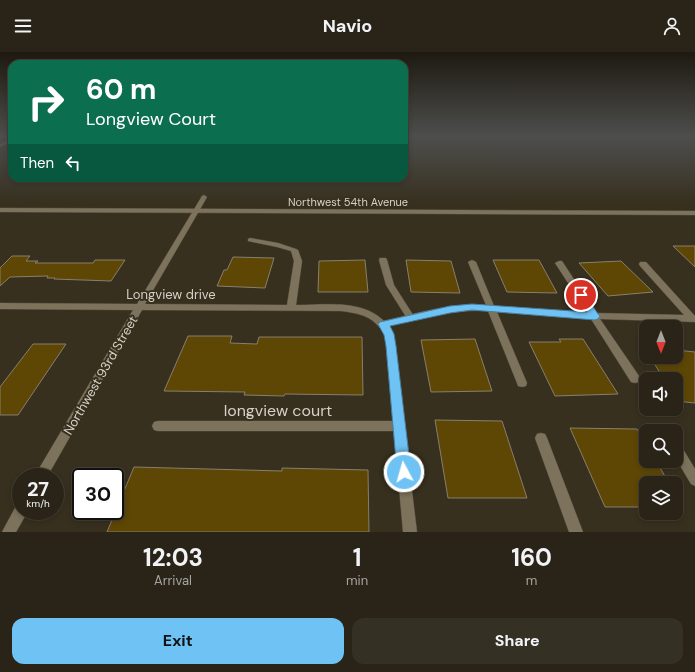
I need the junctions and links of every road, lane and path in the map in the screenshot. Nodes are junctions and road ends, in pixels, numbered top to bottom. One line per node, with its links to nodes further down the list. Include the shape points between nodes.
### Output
1 (204, 197): 3 (street, Northwest 93rd Street)
2 (0, 210): 3 (street, Northwest 54th Avenue)
3 (196, 211): 4 (street, Northwest 54th Avenue); 11 (street, Northwest 93rd Street)
4 (695, 213)
5 (250, 240): 12 (street, via 294,250 298,261)
6 (383, 260): 15 (street, via 390,285)
7 (472, 262): 13 (street)
8 (559, 263): 14 (street)
9 (643, 264): 16 (street)
10 (0, 306): 11 (street, Longview drive)
11 (139, 307): 12 (street, Longview drive); 24 (street, Northwest 93rd Street)
12 (291, 308): 17 (street, Longview drive, via 341,308 363,311)
13 (490, 308): 14 (street); 15 (street, via 450,309); 19 (street)
14 (595, 316): 16 (street); 18 (street)
15 (410, 318): 17 (street)
16 (694, 320)
17 (383, 324): 21 (street, via 389,334 391,346)
18 (635, 379)
19 (522, 383)
20 (158, 426): 21 (street, longview court)
21 (399, 426): 28 (street)
22 (541, 438): 29 (street)
23 (683, 460): 25 (street)
24 (45, 468)
25 (695, 480)
26 (16, 520): 27 (street)
27 (9, 532)
28 (410, 532)
29 (576, 532)

